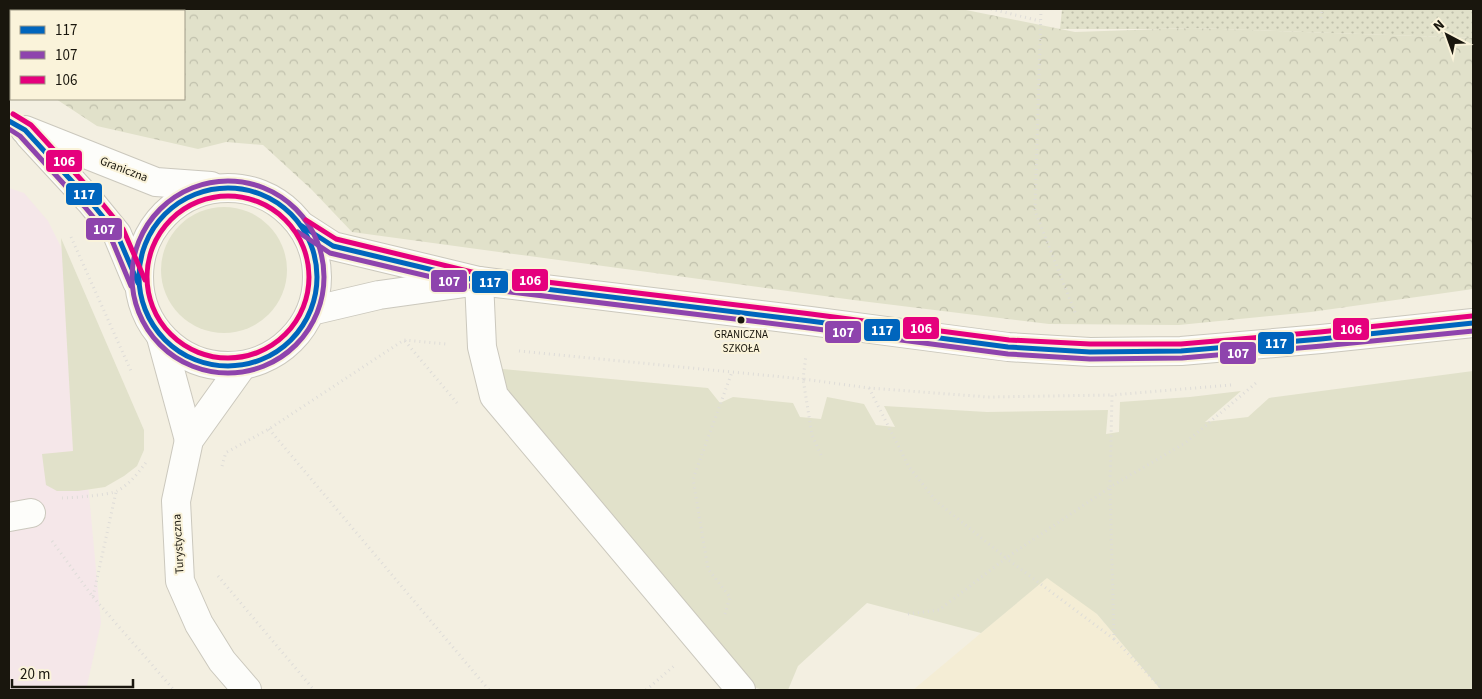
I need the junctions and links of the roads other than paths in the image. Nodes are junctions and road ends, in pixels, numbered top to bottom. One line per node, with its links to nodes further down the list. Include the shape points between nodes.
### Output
1 (17, 126): 2 (street, Graniczna, via 156,182); 5 (street, Graniczna, via 90,201 117,234)
2 (227, 188): 3 (street, via 256,192 282,205); 5 (street, via 199,193 173,206 153,228 145,245)
3 (302, 226): 4 (street, via 333,246); 6 (street, via 314,252 317,281)
4 (479, 281): 6 (street, via 380,295); 7 (street, via 1008,347 1090,352 1181,351); 12 (street, via 482,347 494,396)
5 (138, 283): 8 (street, via 145,312)
6 (311, 311): 9 (street, via 295,337 271,356)
7 (1473, 322)
8 (160, 337): 9 (street, via 183,355 211,366); 10 (street, Turystyczna)
9 (242, 366): 10 (street, Turystyczna)
10 (189, 440): 11 (street, Turystyczna, via 176,501 180,580 199,624 222,661)
11 (247, 690)
12 (741, 690)

